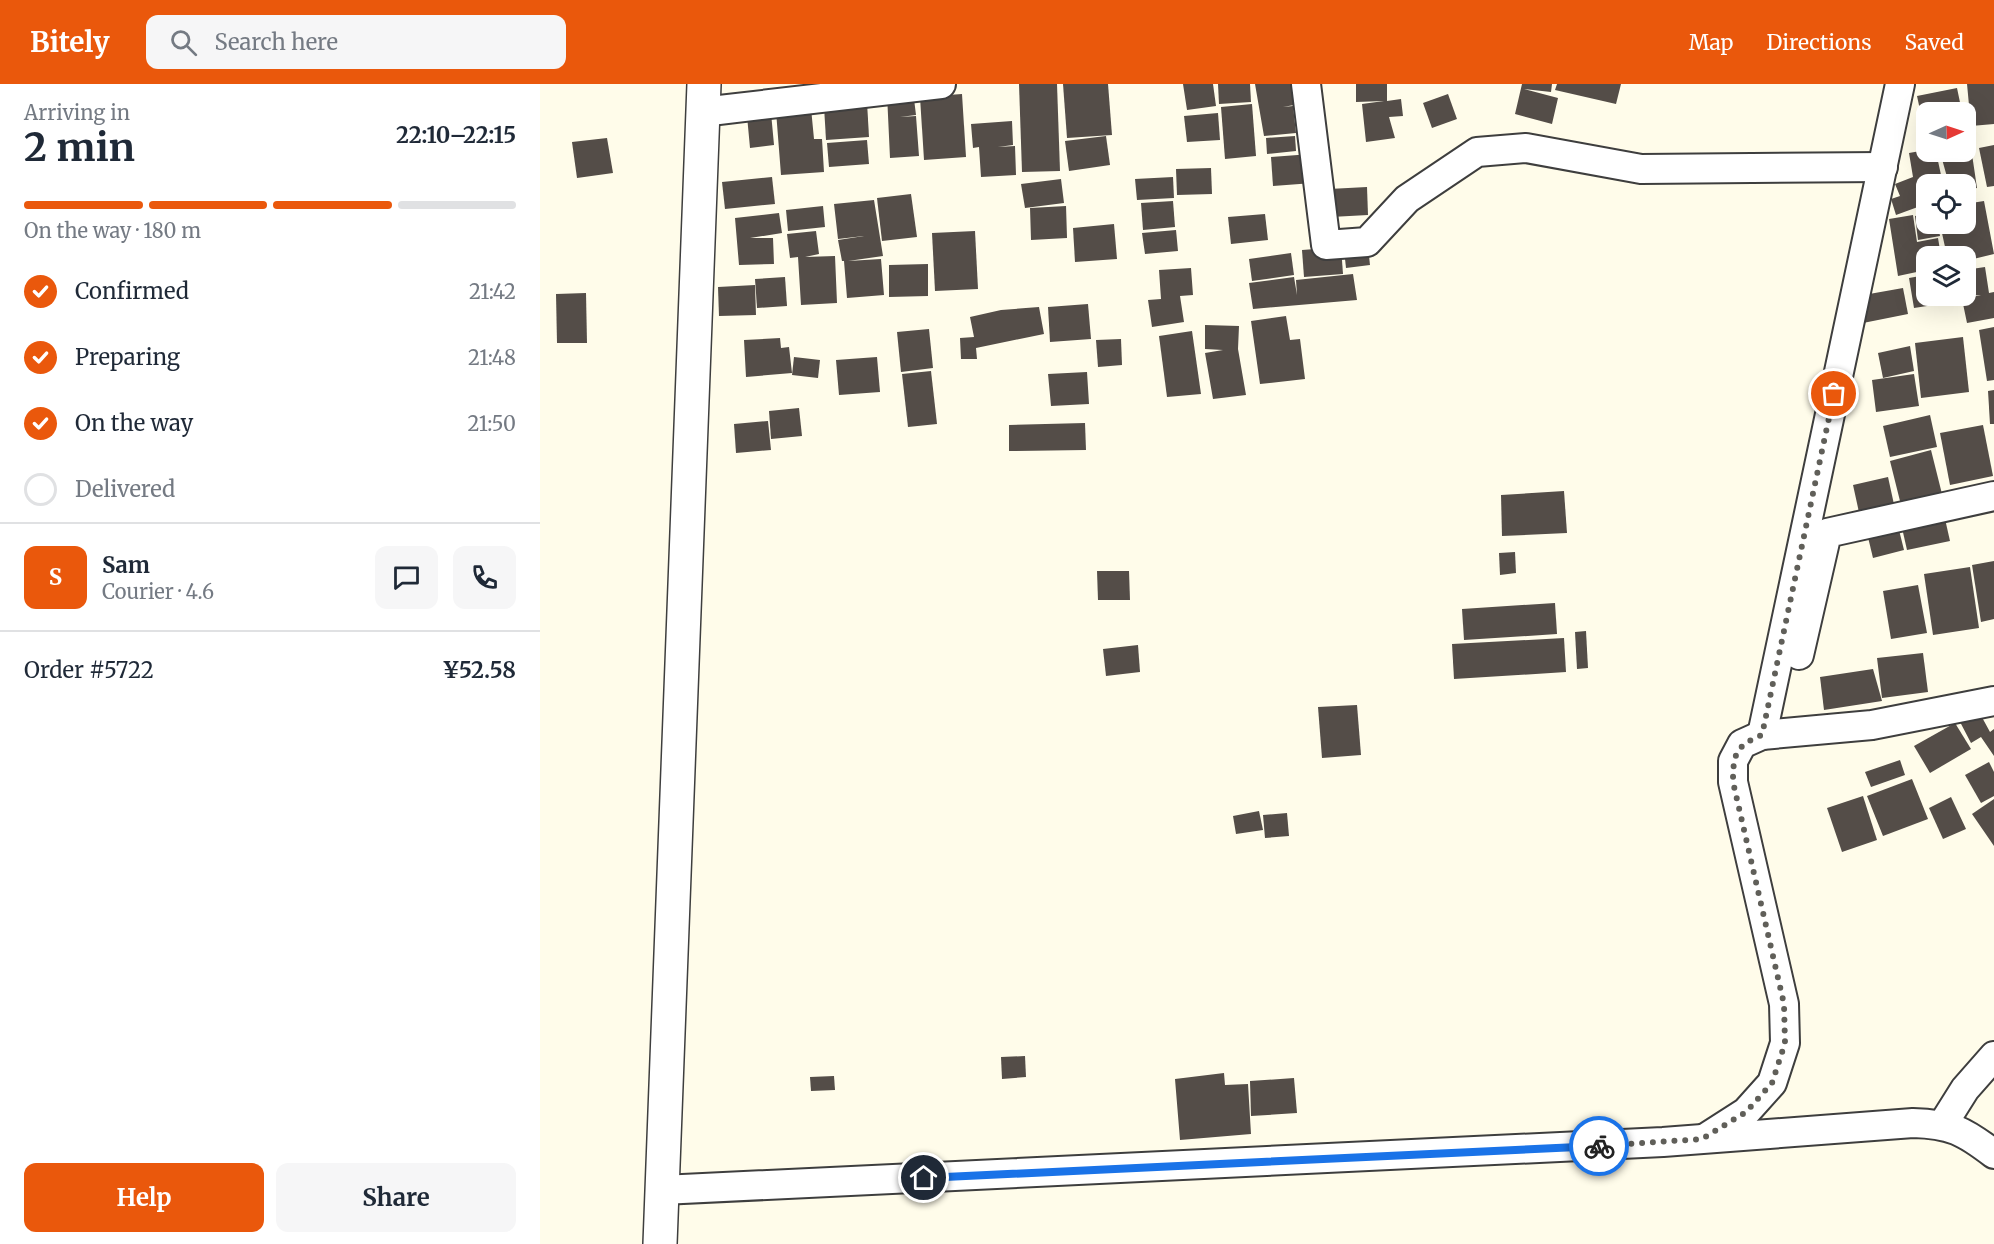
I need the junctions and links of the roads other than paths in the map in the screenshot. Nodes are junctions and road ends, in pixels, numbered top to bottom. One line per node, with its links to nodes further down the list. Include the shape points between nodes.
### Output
1 (941, 84): 4 (street)
2 (1306, 84): 5 (street, via 1326,245 1367,242 1407,199 1477,153 1526,148 1641,169)
3 (1900, 84): 5 (street)
4 (703, 98): 13 (street)
5 (1883, 166): 8 (street)
6 (1994, 496): 8 (street, via 1827,533)
7 (1994, 701): 8 (street, via 1872,725)
8 (1771, 734): 11 (street, via 1742,744 1733,761 1733,782 1784,1004 1785,1043 1772,1083 1746,1112)
9 (1994, 1056): 10 (street, via 1965,1089)
10 (1943, 1124): 11 (street); 12 (street, via 1972,1137)
11 (1702, 1139): 13 (street)
12 (1994, 1155)
13 (662, 1190): 14 (street)
14 (660, 1244)

